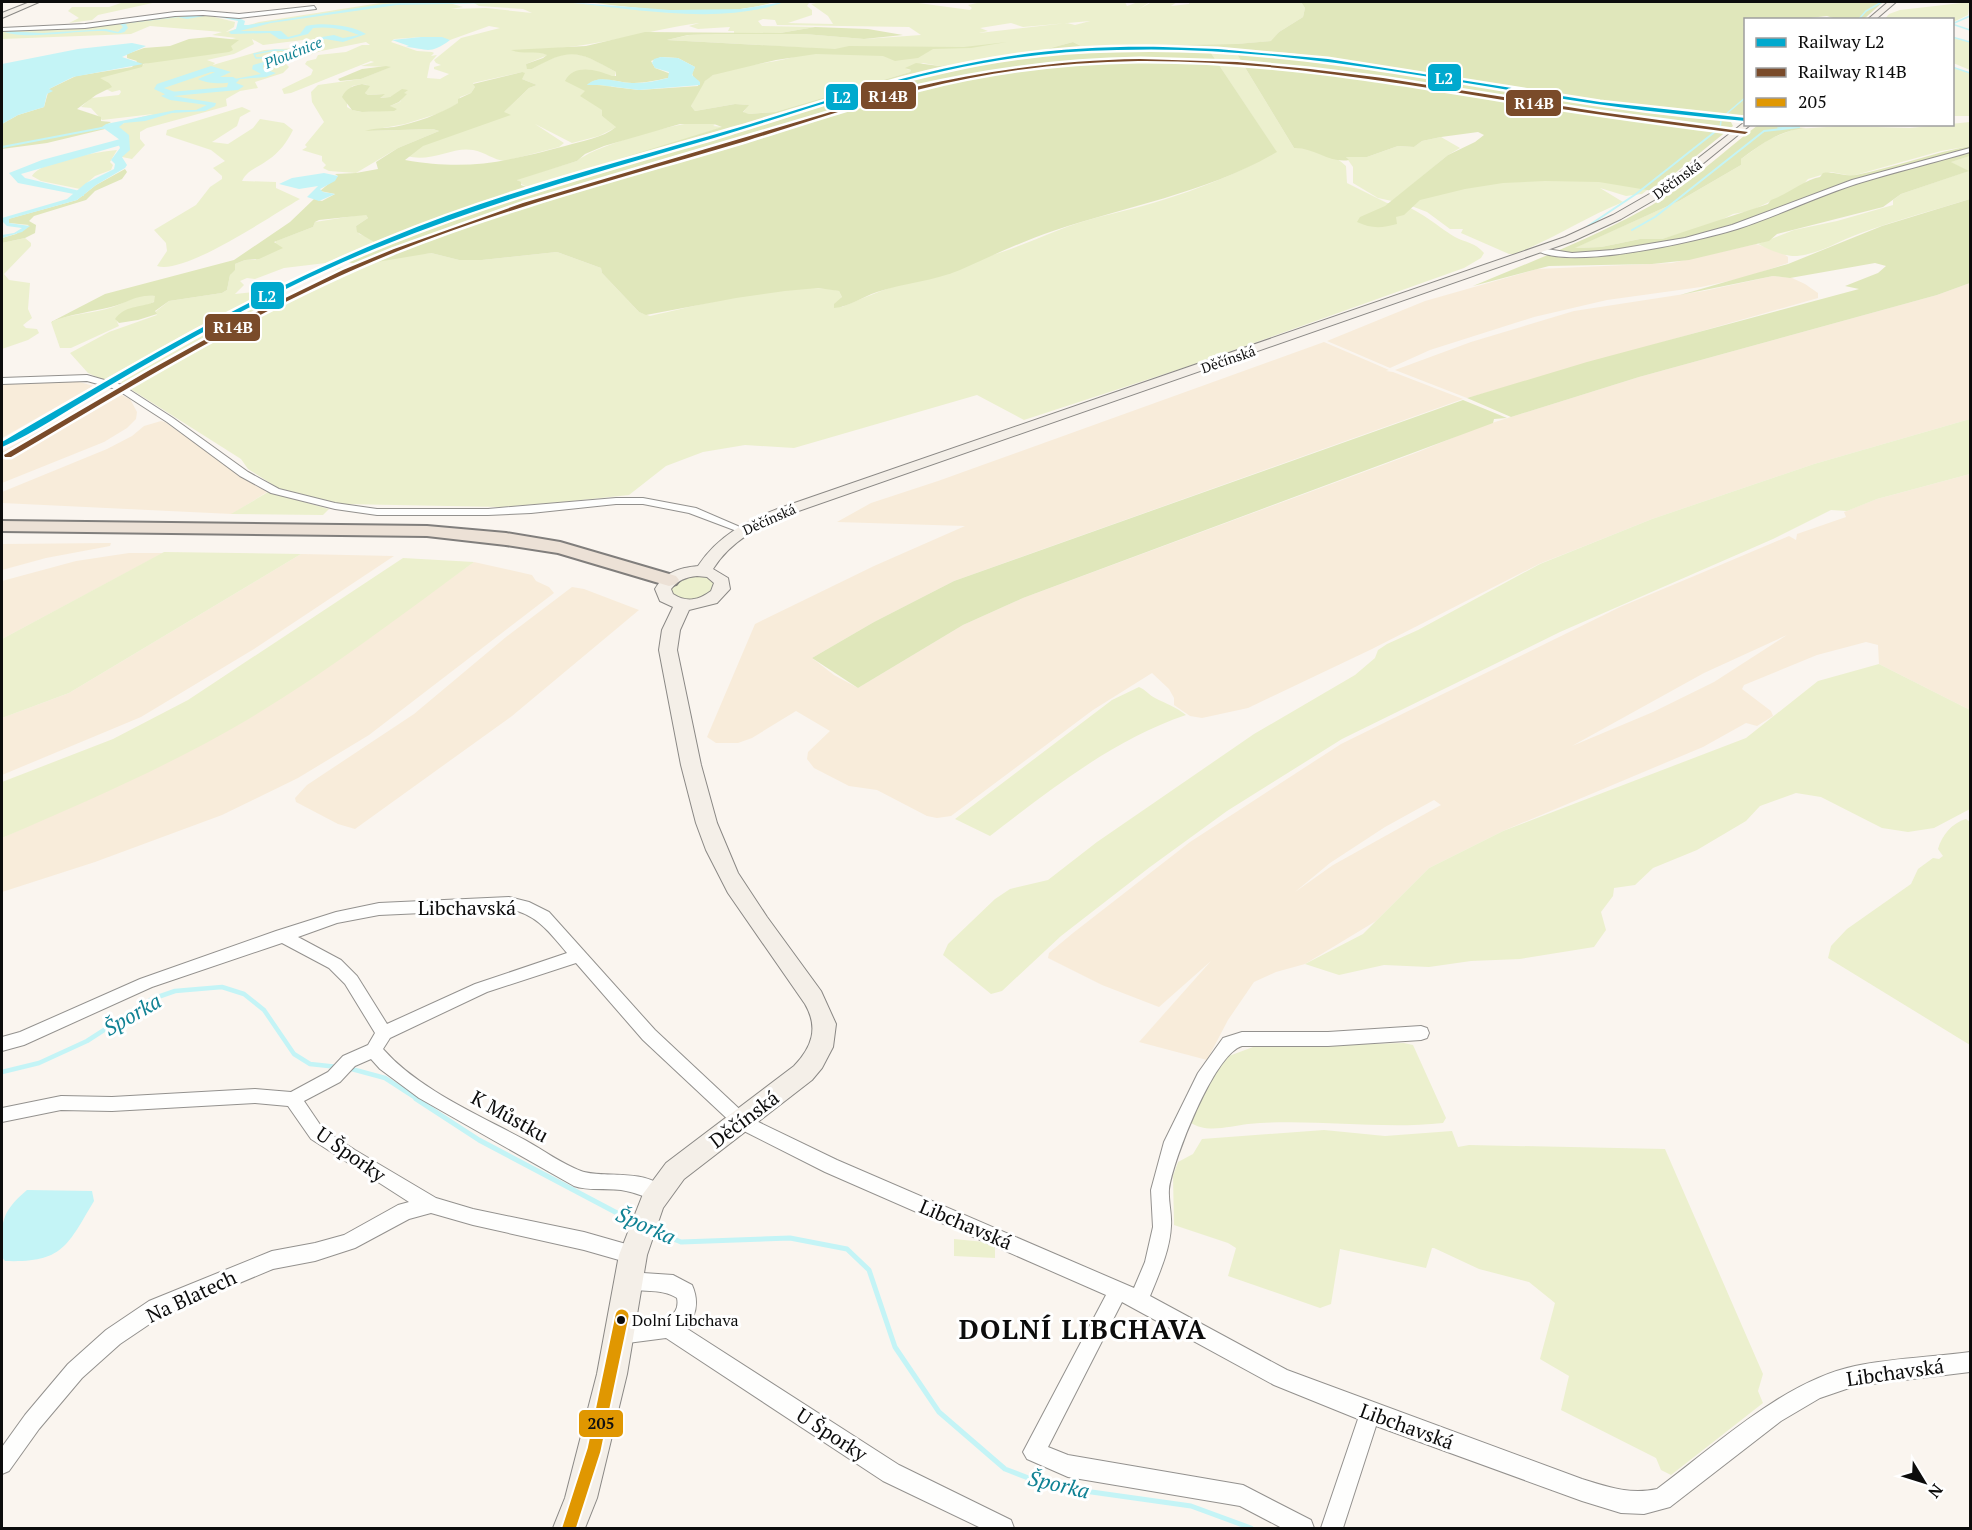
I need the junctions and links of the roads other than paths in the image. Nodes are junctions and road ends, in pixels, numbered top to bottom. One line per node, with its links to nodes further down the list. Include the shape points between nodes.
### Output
1 (35, 2): 4 (main road)
2 (1892, 2): 5 (main road)
3 (314, 8): 6 (street, via 239,16 175,14 85,26)
4 (2, 16)
5 (1872, 18)
6 (2, 30)
7 (1744, 126): 9 (main road, Děčínská, via 1651,198)
8 (1971, 150): 9 (street, via 1822,192 1735,227 1685,240 1572,255)
9 (1540, 250): 12 (main road, Děčínská, via 785,510)
10 (2, 381): 12 (street, via 87,378 119,387 244,474 275,491 346,508 488,512 643,501 692,510)
11 (2, 526): 14 (main road, via 427,531 561,548)
12 (742, 530): 13 (main road, Děčínská, via 719,547)
13 (703, 571): 14 (main road); 15 (main road, via 720,579 720,592 706,602)
14 (669, 580): 15 (main road, via 664,594)
15 (683, 605): 24 (main road, Děčínská, via 670,630 668,650 713,845 750,912 813,999 824,1023 823,1044 810,1066)
16 (281, 935): 17 (street, Libchavská, via 379,909 509,903 544,916); 19 (street, via 335,964 351,980); 20 (street, Libchavská, via 146,983 24,1038)
17 (577, 956): 19 (street, via 481,988); 24 (street, Libchavská, via 649,1035)
18 (1421, 1033): 29 (street, via 1242,1039 1229,1043 1204,1078 1173,1142 1160,1190 1162,1227)
19 (384, 1034): 21 (street)
20 (2, 1044)
21 (374, 1050): 22 (street, via 349,1061 334,1077); 25 (street, K Můstku, via 425,1093 580,1180 648,1188)
22 (293, 1098): 23 (street, via 62,1103); 26 (street, U Šporky, via 317,1134)
23 (2, 1115)
24 (742, 1122): 25 (main road, Děčínská, via 675,1171); 28 (street, Libchavská, via 831,1166)
25 (652, 1202): 27 (main road, Děčínská)
26 (431, 1205): 27 (street, U Šporky, via 584,1241); 34 (street, Na Blatech, via 405,1211 348,1242 272,1260 156,1308 113,1337 75,1371)
27 (632, 1260): 30 (street, U Šporky, via 685,1292 687,1307 682,1320); 31 (main road, Děčínská)
28 (1118, 1291): 29 (street, Libchavská); 37 (street, via 1034,1452 1068,1466 1243,1496)
29 (1139, 1300): 33 (street, Libchavská, via 1281,1378)
30 (668, 1328): 31 (street); 36 (street, U Šporky, via 891,1473)
31 (620, 1334): 35 (main road, Děčínská, via 581,1498)
32 (1971, 1362): 33 (street, Libchavská, via 1855,1376 1815,1389 1774,1414 1662,1499 1644,1503 1621,1502 1582,1490)
33 (1370, 1413): 38 (street)
34 (2, 1464)
35 (568, 1528)
36 (1003, 1528)
37 (1303, 1528)
38 (1332, 1528)

